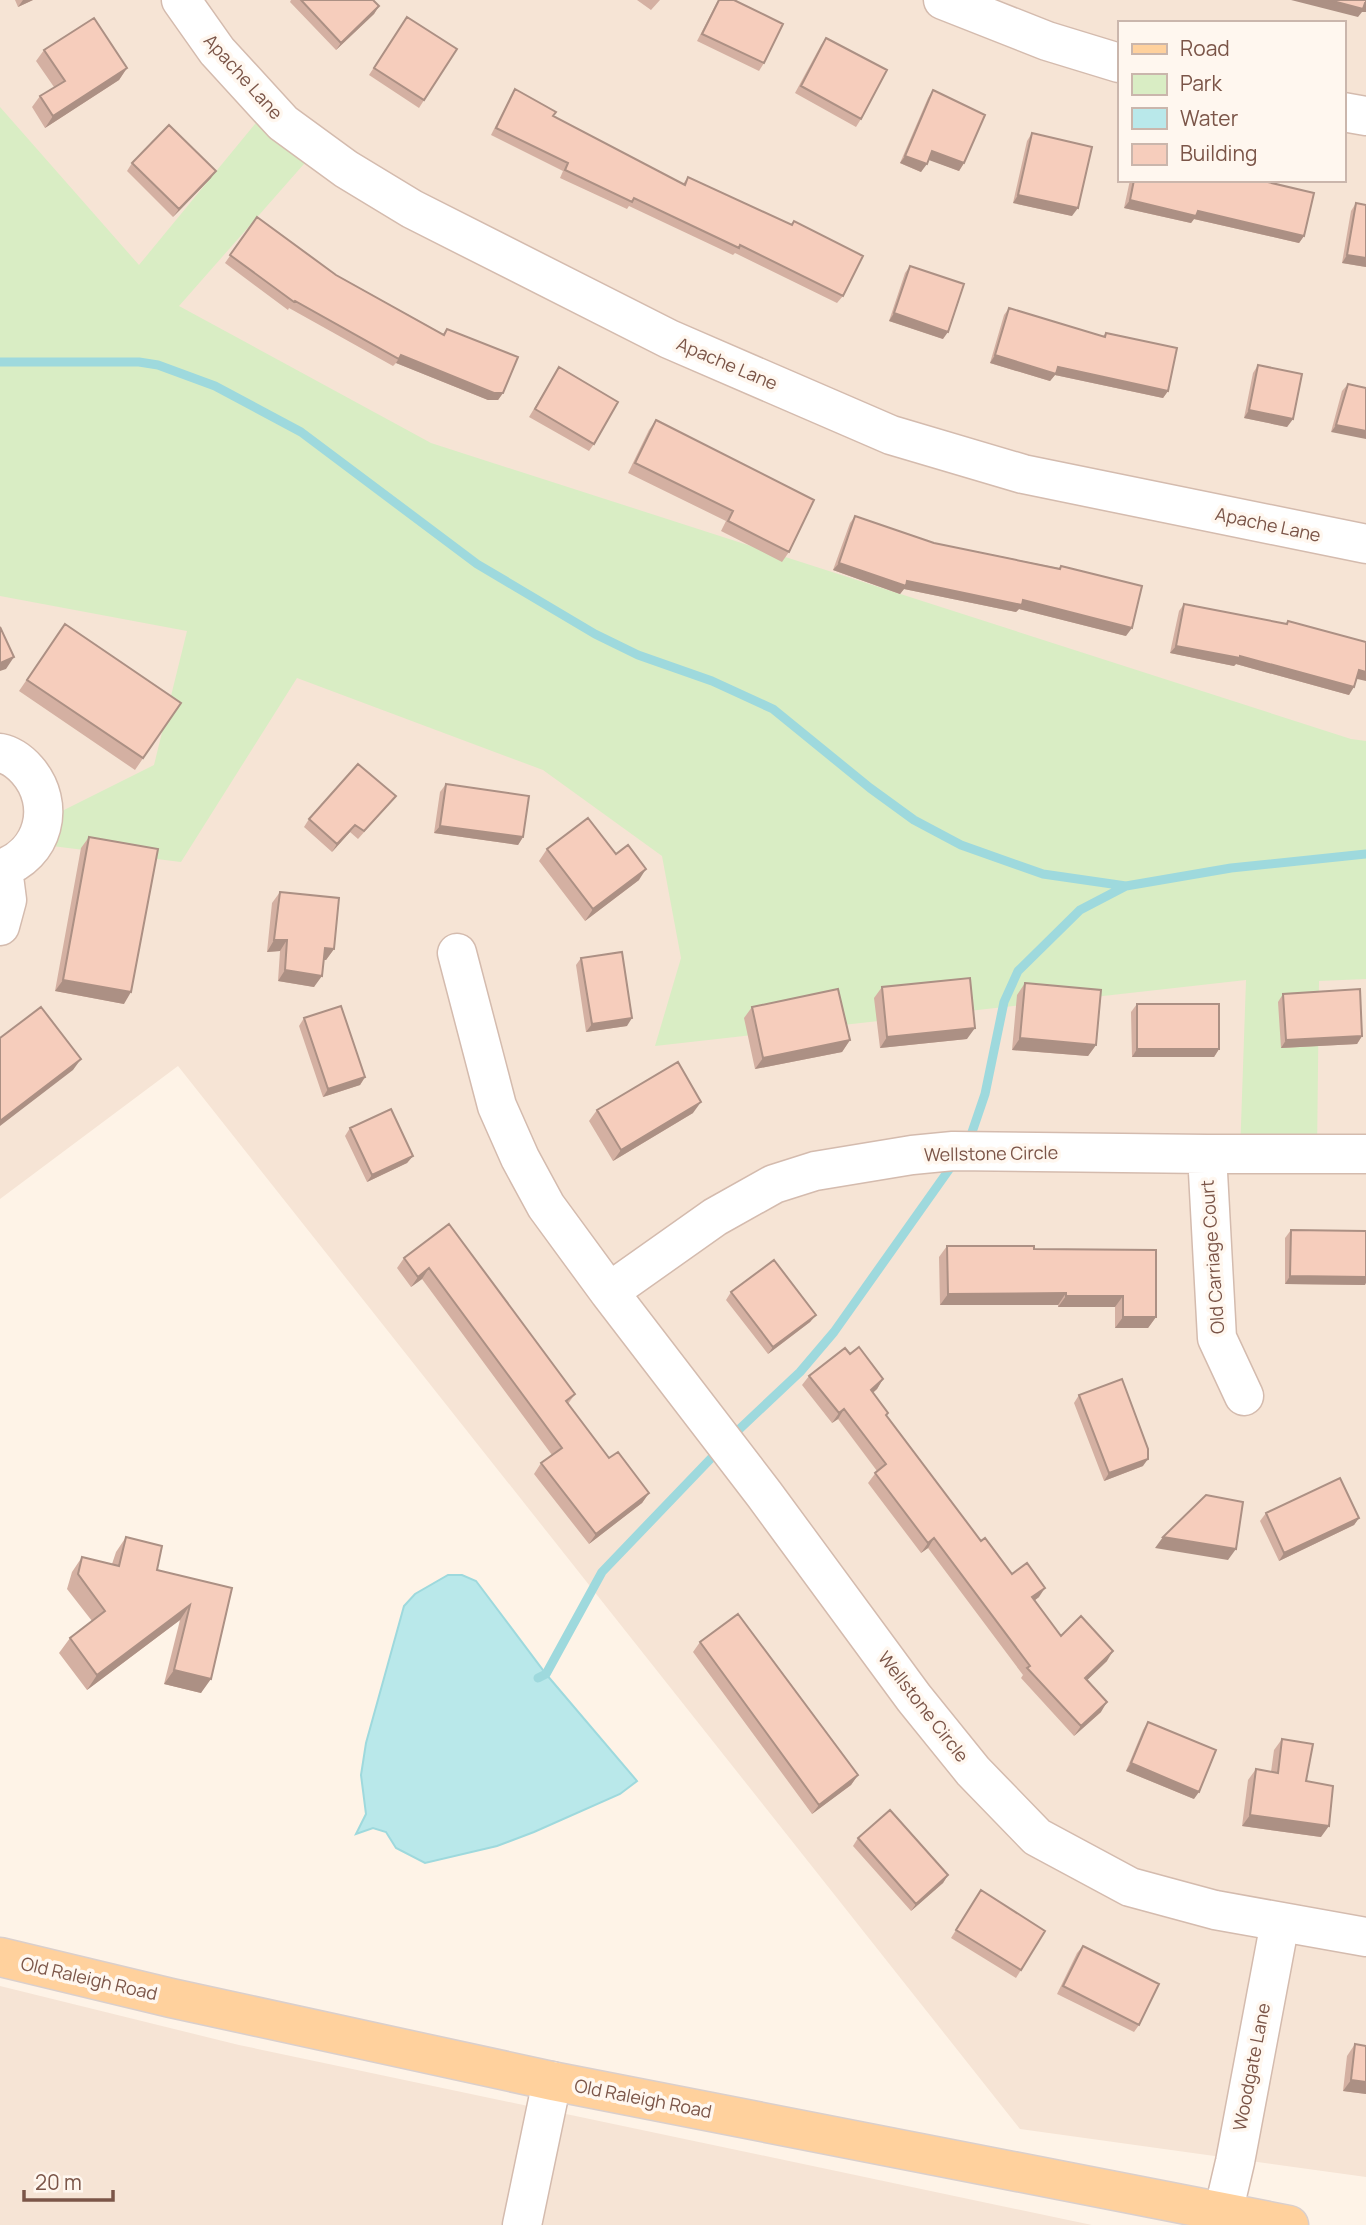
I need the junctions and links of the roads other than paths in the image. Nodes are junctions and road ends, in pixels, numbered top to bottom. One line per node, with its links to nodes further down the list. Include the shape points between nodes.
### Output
1 (181, 0): 6 (street, Apache Lane, via 217,51 283,122 346,169 412,209 669,339 891,435 1023,474)
2 (959, 3): 3 (street, via 1047,41)
3 (1118, 63)
4 (1345, 112): 5 (street)
5 (1366, 116)
6 (1366, 544)
7 (0, 753): 8 (street, via 22,764 35,779 43,797 44,817 32,849)
8 (1, 869): 9 (street, via 7,900)
9 (0, 926)
10 (457, 953): 13 (street, Wellstone Circle, via 497,1106 520,1158 547,1206)
11 (1207, 1154): 12 (street, Wellstone Circle); 13 (street, Wellstone Circle, via 953,1151 815,1171 774,1184 715,1217); 14 (street, Old Carriage Court, via 1217,1338)
12 (1366, 1154)
13 (610, 1292): 15 (street, Wellstone Circle, via 922,1708 973,1771 1037,1838 1130,1887)
14 (1244, 1396)
15 (1280, 1922): 16 (street, Wellstone Circle); 19 (street, Woodgate Lane)
16 (1366, 1937)
17 (0, 1957): 18 (main road, Old Raleigh Road)
18 (552, 2081): 19 (main road, Old Raleigh Road); 20 (street)
19 (1223, 2213): 21 (main road, Old Raleigh Road)
20 (522, 2225)
21 (1289, 2225)

